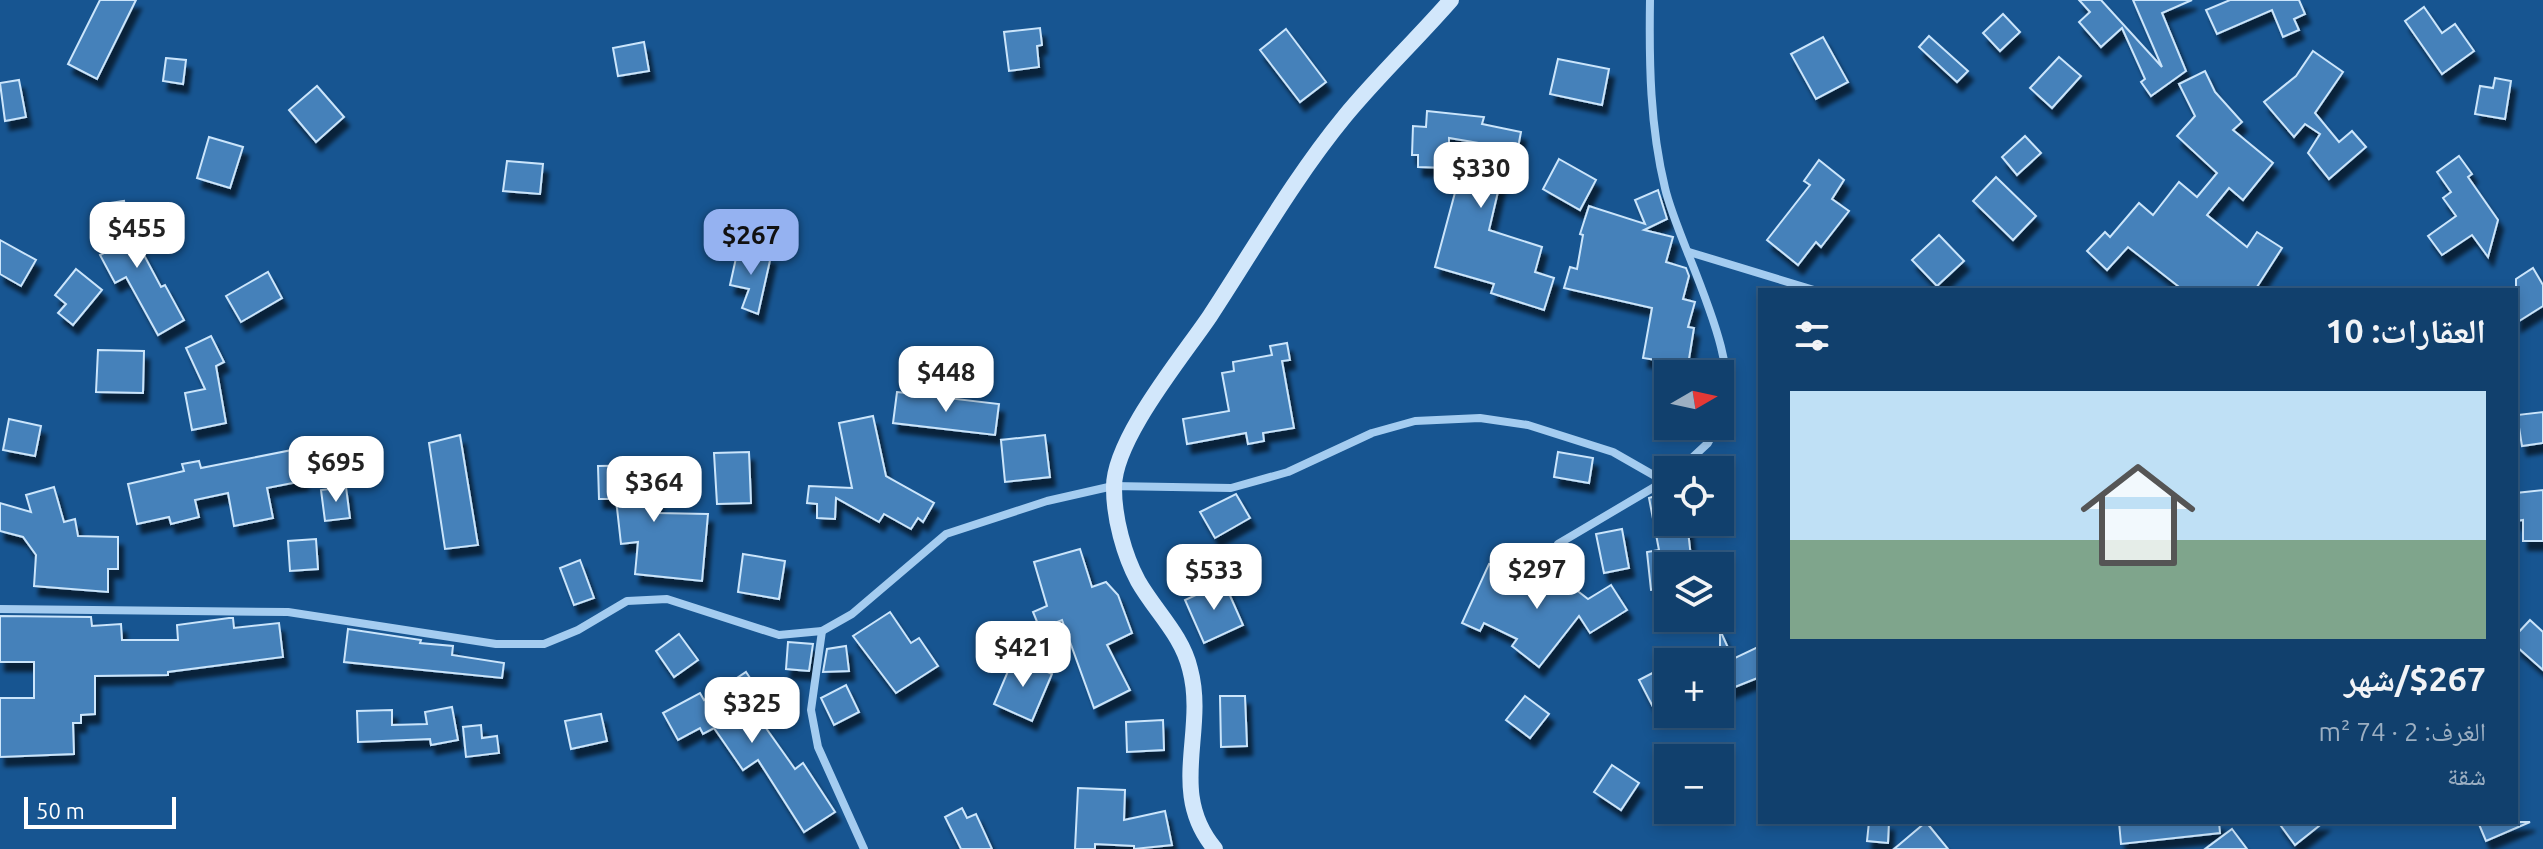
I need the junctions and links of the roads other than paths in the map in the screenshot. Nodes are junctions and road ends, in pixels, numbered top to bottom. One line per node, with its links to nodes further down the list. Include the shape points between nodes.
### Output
1 (1451, 0): 9 (main road, via 1305,168 1149,403)
2 (1650, 0): 3 (street, via 1650,108 1665,190)
3 (1689, 252): 4 (street); 5 (street)
4 (1807, 288)
5 (1725, 360)
6 (1710, 440): 7 (street)
7 (1694, 456)
8 (1654, 475): 9 (street, via 1613,452 1528,425 1480,418 1415,421 1372,433 1288,472 1231,488)
9 (1113, 486): 13 (street, via 946,534 852,614); 15 (main road, via 1125,551 1138,581 1182,646 1191,671 1192,807 1200,832)
10 (1654, 486): 11 (street)
11 (1558, 544)
12 (0, 609): 13 (street, via 288,612 496,644 544,644 627,601 667,599 779,635)
13 (822, 631): 14 (street, via 811,710 818,747)
14 (864, 849)
15 (1215, 849)

